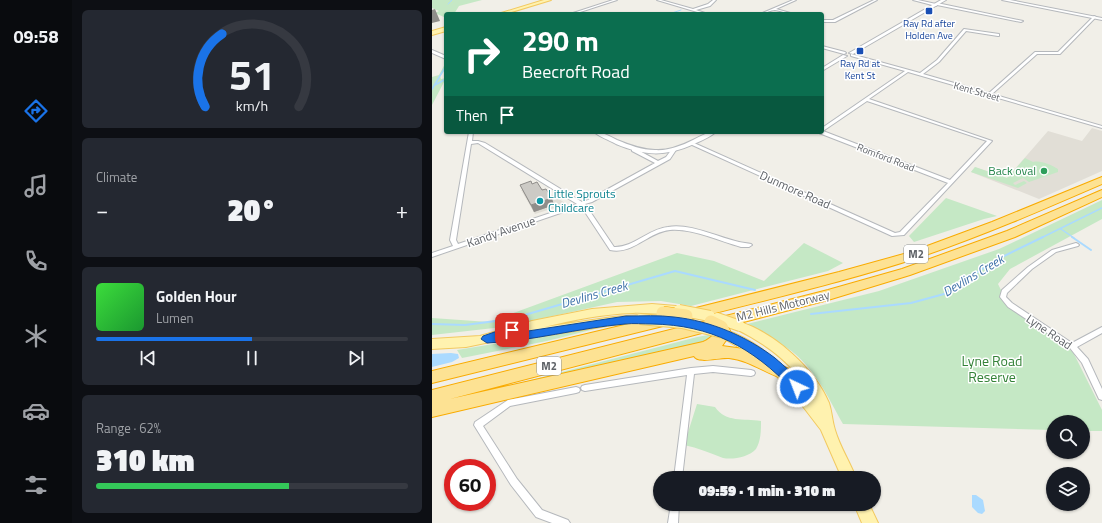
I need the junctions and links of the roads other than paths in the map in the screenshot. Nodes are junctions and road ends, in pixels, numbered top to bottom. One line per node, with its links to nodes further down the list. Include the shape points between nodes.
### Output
1 (549, 0): 13 (main road)
2 (616, 0): 14 (street)
3 (658, 0): 12 (street)
4 (715, 0): 12 (street)
5 (795, 0): 11 (street)
6 (876, 0): 20 (street, via 834,21)
7 (914, 0): 10 (street)
8 (944, 0): 10 (street)
9 (1004, 0): 18 (street)
10 (937, 4): 21 (street); 28 (street)
11 (774, 9): 16 (street); 17 (street)
12 (693, 10): 15 (street)
13 (507, 12)
14 (578, 12)
15 (700, 12)
16 (766, 12)
17 (785, 12)
18 (1095, 17): 19 (street); 33 (street, via 1059,53 1036,53)
19 (1102, 19)
20 (824, 21)
21 (1021, 21)
22 (444, 30): 23 (main road)
23 (432, 33)
24 (998, 35): 32 (street, via 965,30 938,61)
25 (824, 48): 27 (street)
26 (432, 51): 29 (street)
27 (844, 54): 28 (street); 30 (street)
28 (851, 54): 31 (street, Kent Street)
29 (444, 57)
30 (824, 69)
31 (908, 71): 32 (street, Kent Street); 34 (street)
32 (920, 75): 33 (street, Kent Street)
33 (990, 94): 35 (street, Kent Street)
34 (867, 100): 36 (street); 47 (street, via 990,140)
35 (1102, 128)
36 (824, 130)
37 (824, 132): 47 (street, Romford Road)
38 (471, 134): 41 (street)
39 (601, 134): 43 (street)
40 (710, 134): 42 (street)
41 (469, 143): 49 (street, via 483,144); 52 (street, via 453,240)
42 (692, 144): 44 (street); 47 (street, Dunmore Road, via 898,235 902,234)
43 (634, 150): 44 (street); 45 (street)
44 (674, 150): 45 (street, Kandy Avenue, via 671,156)
45 (658, 163): 49 (street, Kandy Avenue)
46 (1102, 180): 64 (highway, M2 Hills Motorway / M2, via 997,225 888,263)
47 (951, 182)
48 (1102, 193): 65 (highway, M2 Hills Motorway / M2, via 1011,234 906,272)
49 (582, 204): 50 (street, via 610,247 615,249 669,228 680,228); 52 (street, Kandy Avenue)
50 (749, 245)
51 (1076, 245): 59 (street, Lyne Road, via 1054,251 1030,268 1004,292 1003,297 1010,305)
52 (456, 247): 53 (street, Kandy Avenue)
53 (432, 255)
54 (665, 310): 56 (highway, bridge, via 711,322 721,327); 57 (main road, via 604,311 512,330); 68 (main road, bridge, via 713,317 740,326 779,350 807,379 822,402)
55 (1102, 330): 59 (street)
56 (723, 333): 57 (main road, bridge, via 674,321 640,319 511,338); 61 (highway, M2, via 717,342 706,347); 63 (main road, via 757,351)
57 (487, 339): 58 (main road)
58 (432, 344)
59 (1072, 346): 66 (street, Lyne Road, via 1085,361)
60 (691, 371): 62 (street, via 713,369); 69 (street); 73 (street, via 508,403 478,425 514,482 539,514)
61 (603, 372): 63 (highway, M2, via 728,350 744,353); 67 (highway, M2)
62 (751, 373)
63 (784, 373): 68 (main road)
64 (432, 377)
65 (432, 397)
66 (1102, 397)
67 (432, 410)
68 (828, 430): 70 (main road)
69 (679, 471)
70 (846, 471)
71 (674, 511): 74 (street)
72 (864, 511): 75 (main road)
73 (565, 523)
74 (672, 523)
75 (870, 523)

